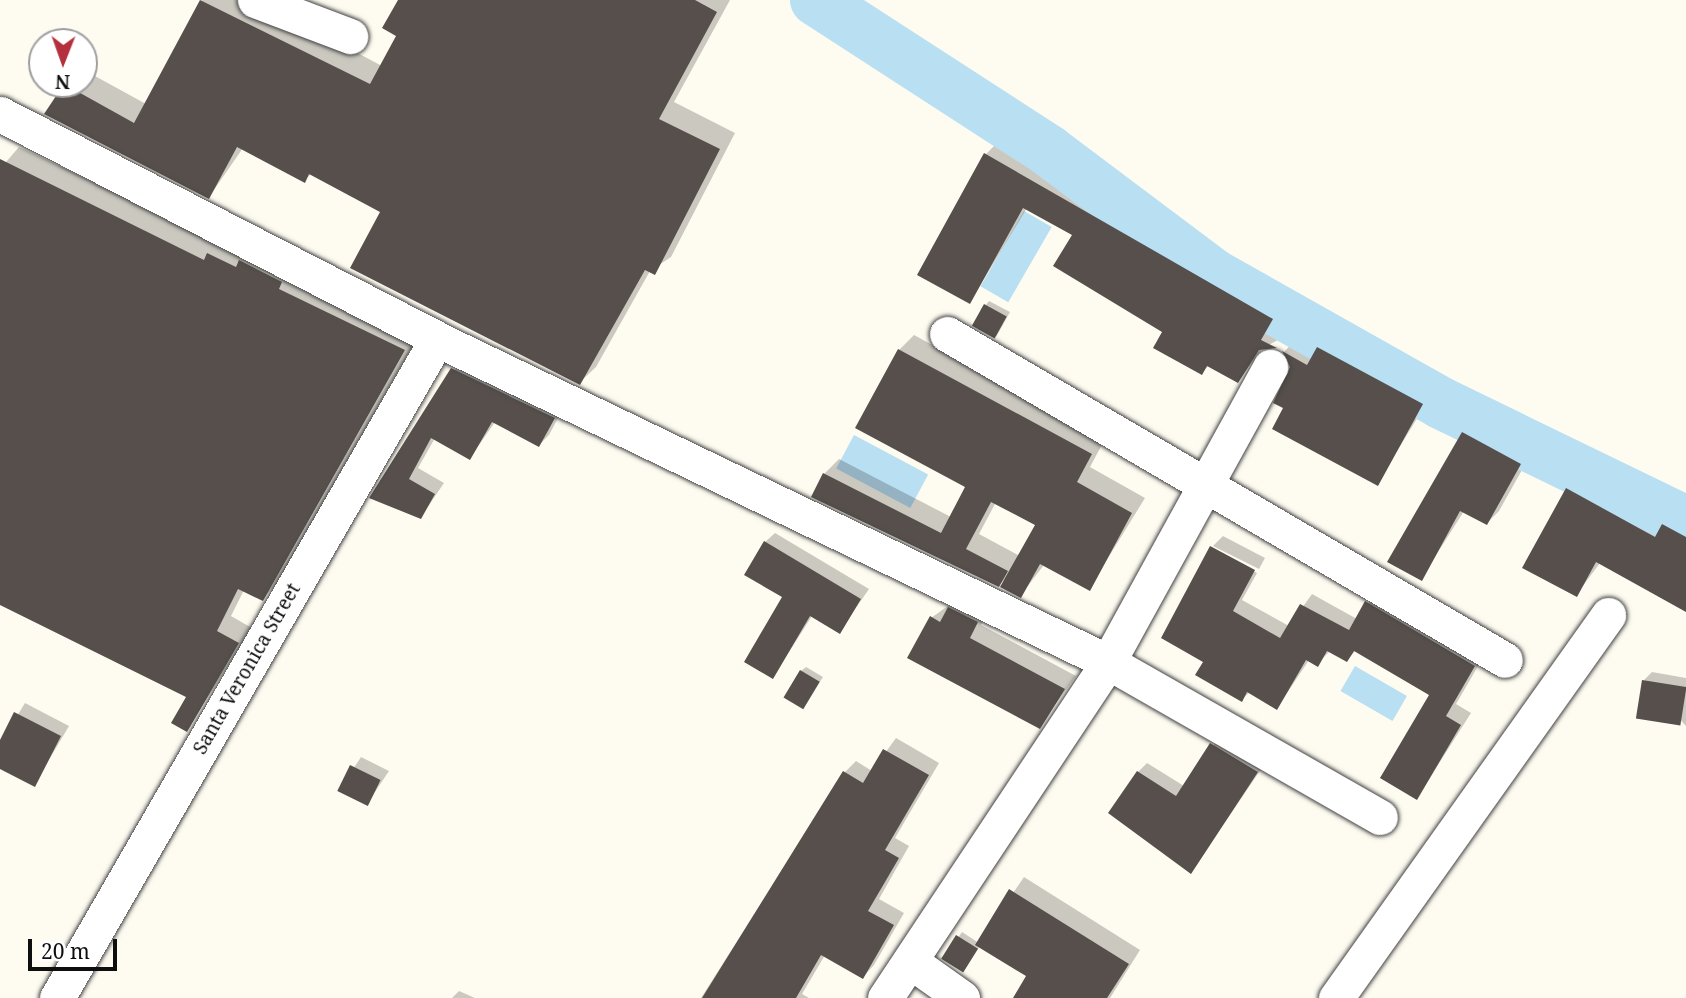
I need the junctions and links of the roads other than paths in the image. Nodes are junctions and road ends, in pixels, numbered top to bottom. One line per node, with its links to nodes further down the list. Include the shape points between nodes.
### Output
1 (255, 0): 2 (street)
2 (350, 36)
3 (0, 114): 5 (street)
4 (947, 334): 7 (street)
5 (437, 339): 10 (street); 13 (street, Santa Veronica Street)
6 (1270, 367): 7 (street)
7 (1207, 482): 9 (street); 10 (street)
8 (1608, 615): 16 (street)
9 (1505, 660)
10 (1108, 662): 11 (street); 12 (street)
11 (1380, 817)
12 (910, 961): 14 (street); 15 (street)
13 (57, 998)
14 (885, 998)
15 (962, 998)
16 (1336, 998)

